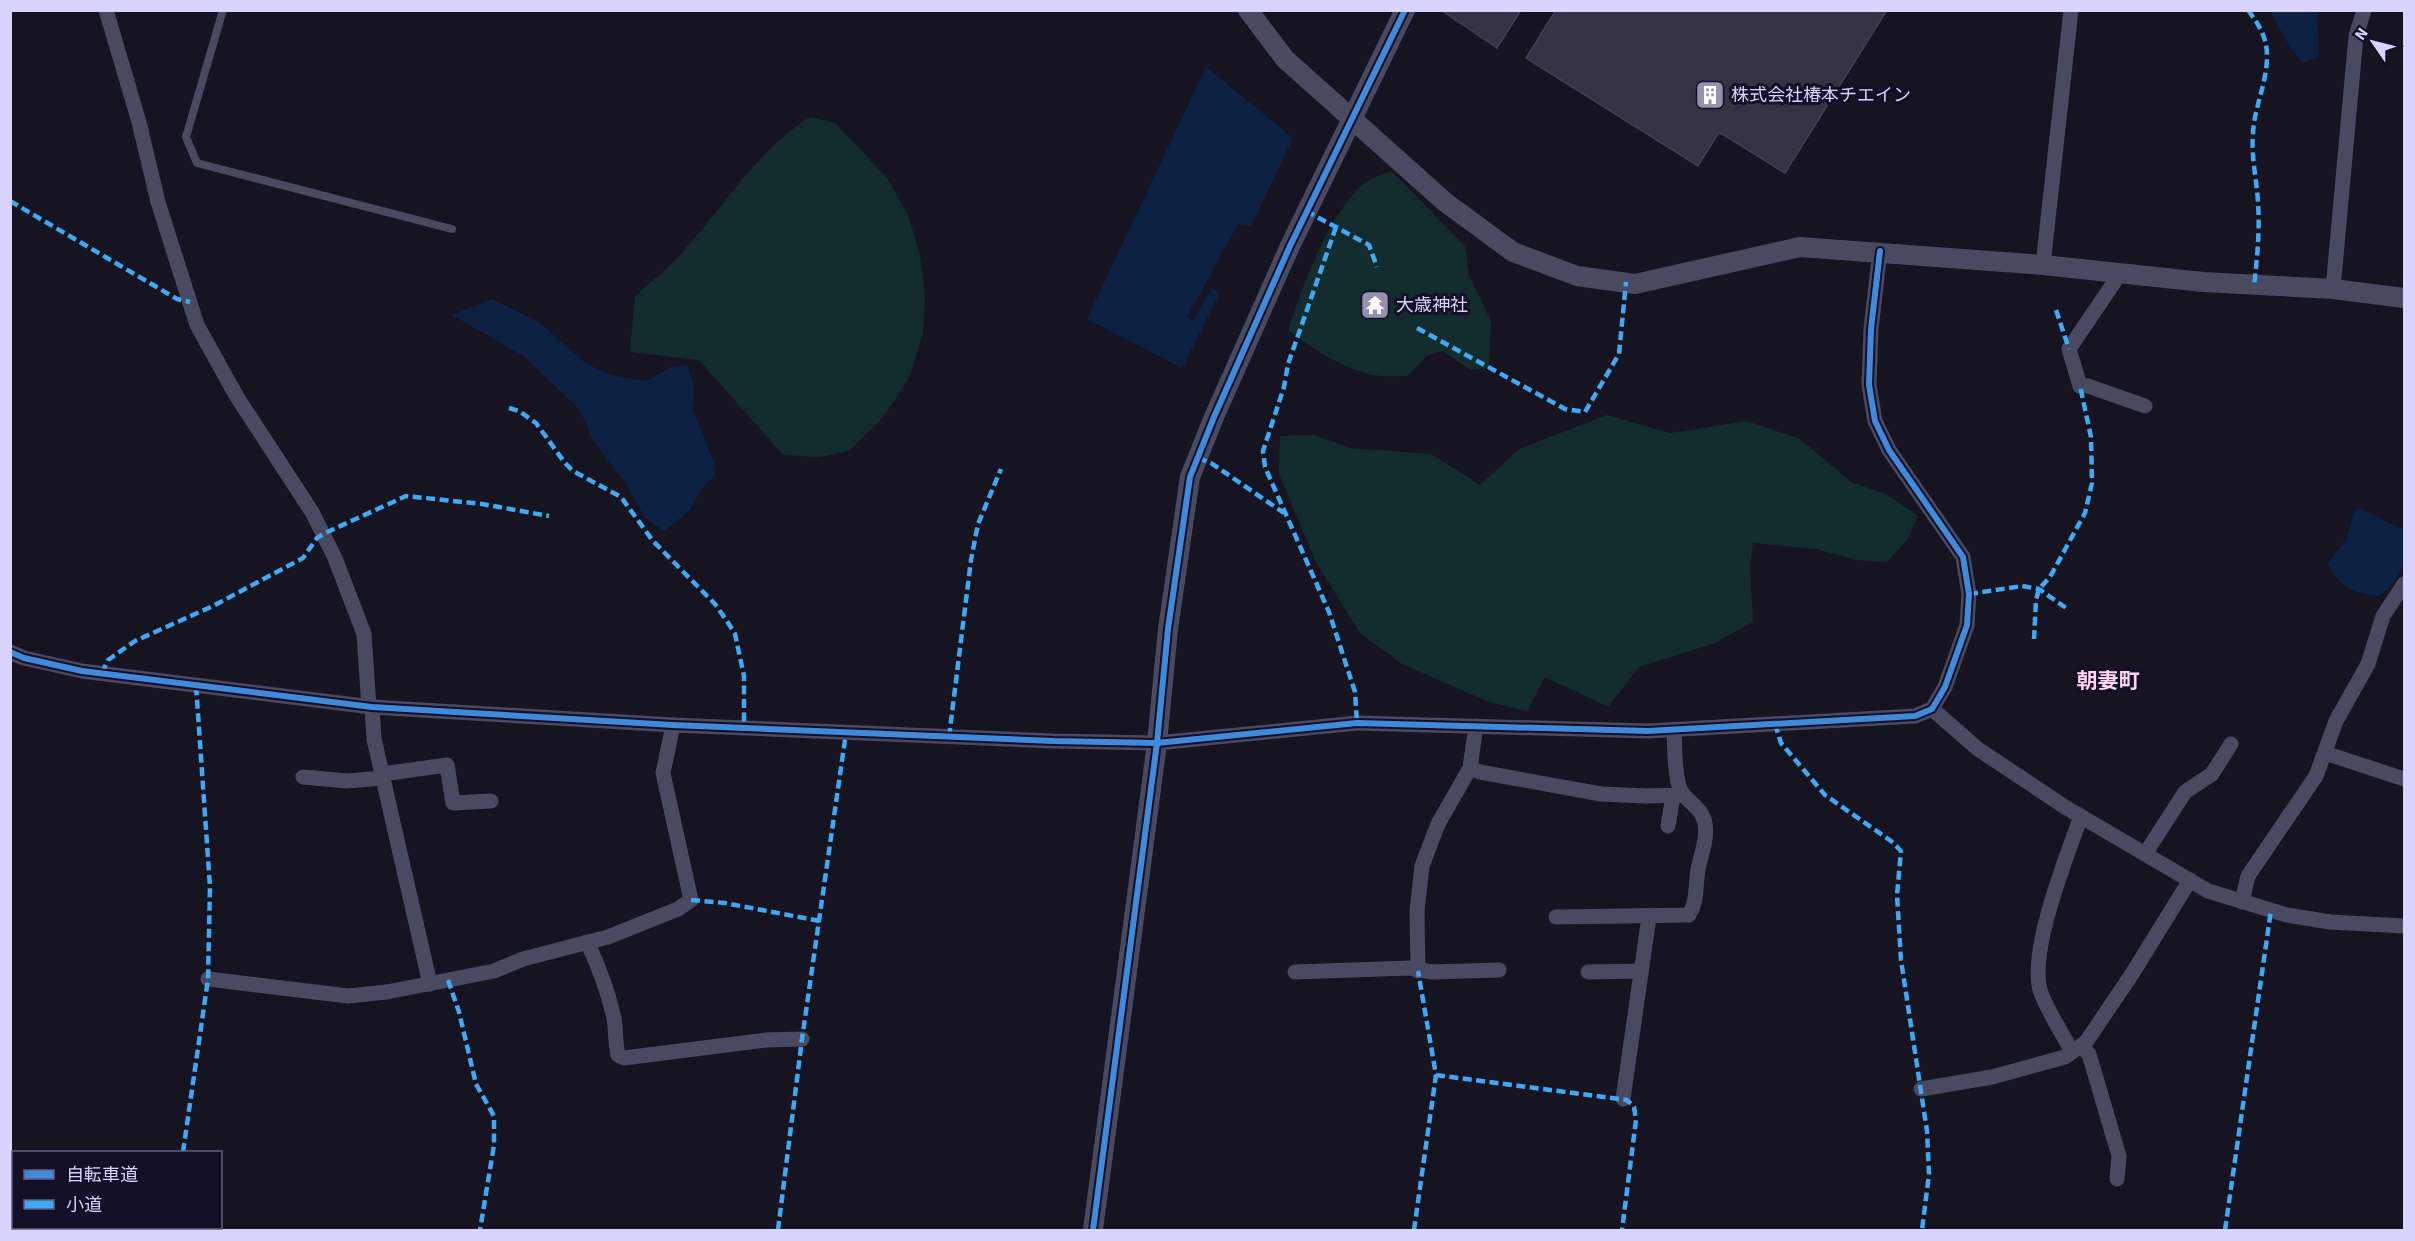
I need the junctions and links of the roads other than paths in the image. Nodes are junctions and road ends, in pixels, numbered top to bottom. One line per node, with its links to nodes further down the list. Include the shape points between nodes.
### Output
1 (106, 10): 17 (street, via 158,202 197,325 237,397 312,512 335,558 364,634)
2 (223, 10): 8 (lane, via 186,137 197,163)
3 (1248, 10): 7 (street, via 1285,59)
4 (1405, 10): 7 (street)
5 (2071, 10): 10 (street)
6 (2364, 10): 12 (street, via 2356,36)
7 (1351, 117): 9 (street, via 1445,202 1513,252 1577,276 1635,284 1800,247); 22 (street, via 1290,246 1190,477 1168,629)
8 (452, 228)
9 (1880, 251): 10 (street); 18 (street, via 1869,385 1875,421 1889,450 1963,557 1969,594 1961,647)
10 (2043, 265): 11 (street)
11 (2115, 272): 12 (street, via 2244,286); 14 (street, via 2115,280 2069,349 2080,386)
12 (2333, 289): 13 (street)
13 (2404, 297)
14 (2145, 406)
15 (2404, 584): 24 (street, via 2383,616 2368,664 2336,721)
16 (10, 652): 17 (street, via 82,671)
17 (371, 707): 19 (street); 26 (street)
18 (1932, 709): 21 (street, via 1915,716); 31 (street, via 1978,749)
19 (673, 725): 22 (street); 39 (street, via 663,773 691,900 678,909)
20 (1476, 726): 21 (street); 22 (street, via 1357,723); 25 (street)
21 (1674, 730): 29 (street)
22 (1157, 743): 52 (street)
23 (2231, 744): 33 (street, via 2212,774 2185,792)
24 (2325, 753): 28 (street); 35 (street, via 2316,776 2248,876)
25 (1470, 768): 29 (street, via 1601,794); 41 (street, via 1438,824 1422,866 1417,912)
26 (382, 776): 27 (street, via 347,781); 30 (street, via 447,765 453,804); 46 (street)
27 (303, 777)
28 (2404, 779)
29 (1678, 796): 32 (street); 37 (street, via 1696,806 1704,818 1695,905 1689,915)
30 (491, 801)
31 (2081, 816): 33 (street); 48 (street, via 2047,922 2038,967 2040,991)
32 (1668, 826)
33 (2145, 854): 34 (street)
34 (2190, 880): 35 (street, via 2208,891); 48 (street, via 2132,974 2086,1042)
35 (2242, 902): 38 (street, via 2330,922)
36 (1556, 917): 37 (street)
37 (1649, 917): 42 (street)
38 (2404, 926)
39 (587, 942): 46 (street, via 494,970); 47 (street, via 602,973 618,1055 624,1058)
40 (1499, 970): 41 (street)
41 (1418, 971): 43 (street)
42 (1641, 971): 44 (street); 50 (street)
43 (1295, 972)
44 (1588, 972)
45 (208, 979): 46 (street, via 348,996)
46 (430, 984)
47 (802, 1039)
48 (2077, 1049): 49 (street, via 2064,1057 1992,1077); 51 (street, via 2089,1054 2119,1156)
49 (1921, 1089)
50 (1623, 1099)
51 (2117, 1179)
52 (1093, 1230)

